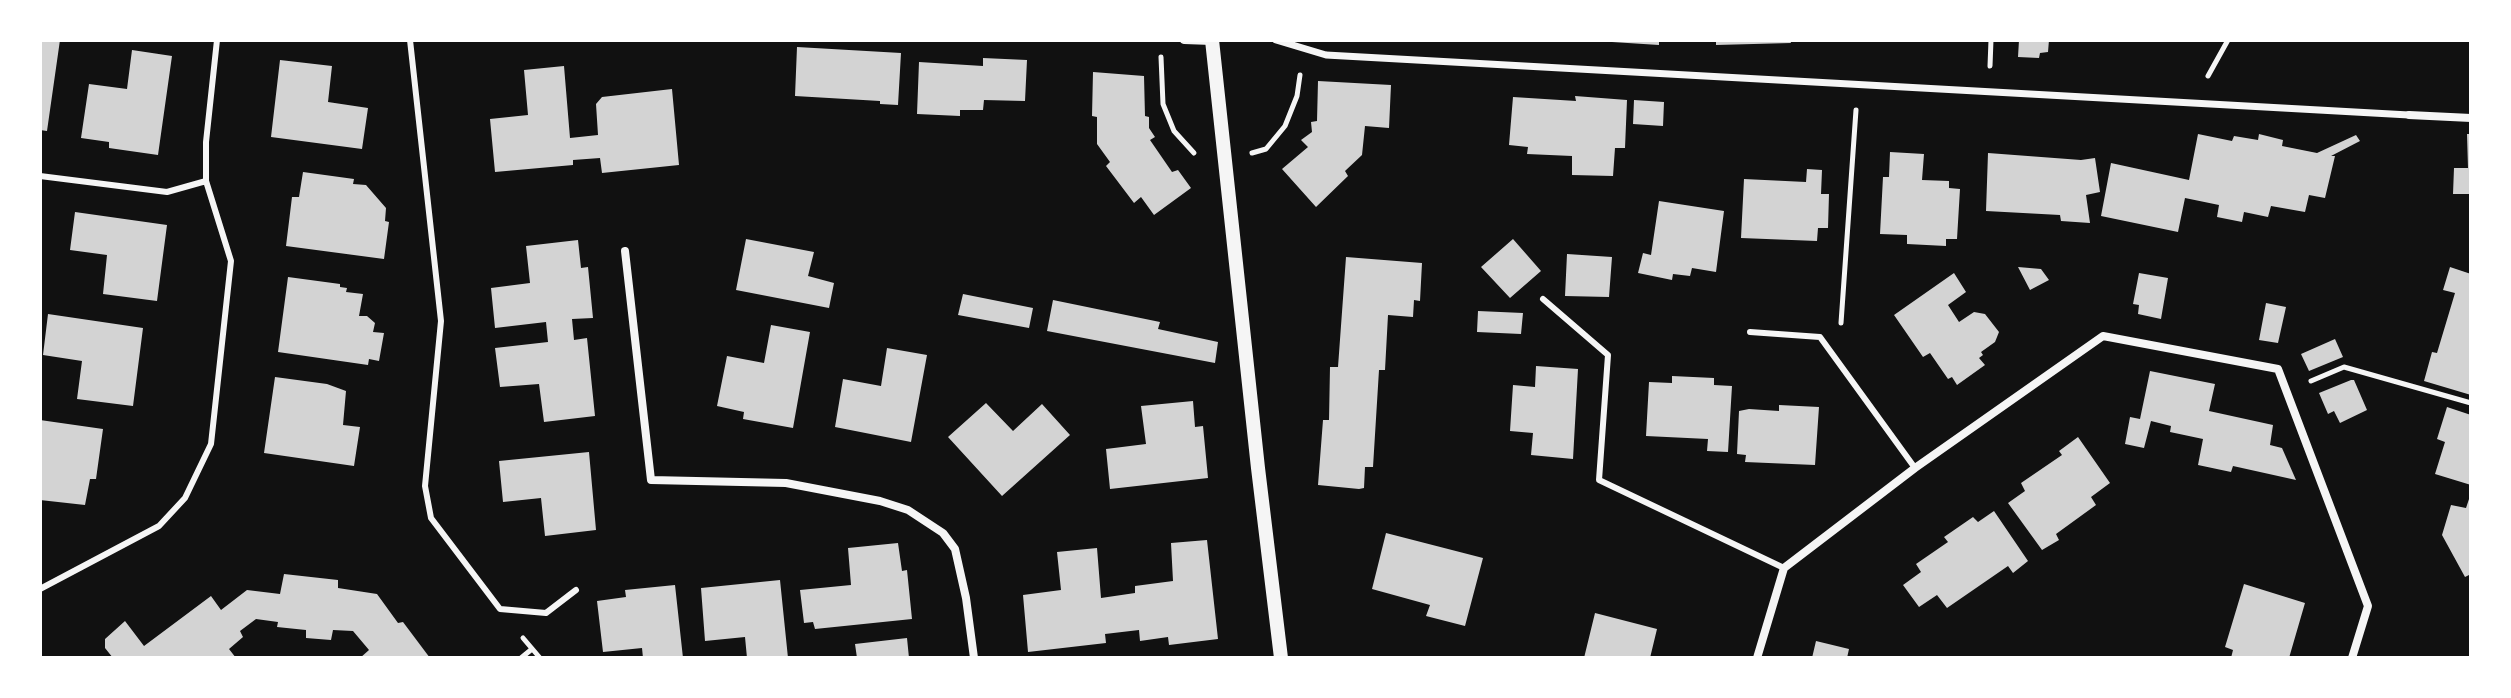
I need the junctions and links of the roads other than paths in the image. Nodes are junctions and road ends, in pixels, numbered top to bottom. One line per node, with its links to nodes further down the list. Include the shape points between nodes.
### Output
1 (217, 40): 9 (lane)
2 (410, 40): 16 (lane, via 441,321 425,486 431,518 500,609 546,613)
3 (1184, 40): 5 (street)
4 (1276, 40): 6 (street, via 1326,55)
5 (1212, 41): 18 (street)
6 (2409, 115): 7 (street)
7 (2471, 118)
8 (40, 176): 9 (lane, via 167,192)
9 (206, 181): 15 (lane, via 231,261 211,444 185,498 159,526)
10 (625, 251): 17 (street, via 651,480 786,483 908,510 943,533 955,549)
11 (1543, 299): 14 (lane, via 1608,355 1599,480)
12 (1750, 332): 13 (lane, via 1820,337)
13 (1915, 468): 14 (street); 20 (street, via 2103,336 2278,369 2368,606)
14 (1784, 568): 19 (street)
15 (40, 589)
16 (576, 590)
17 (974, 658)
18 (1281, 658)
19 (1757, 658)
20 (2352, 658)

